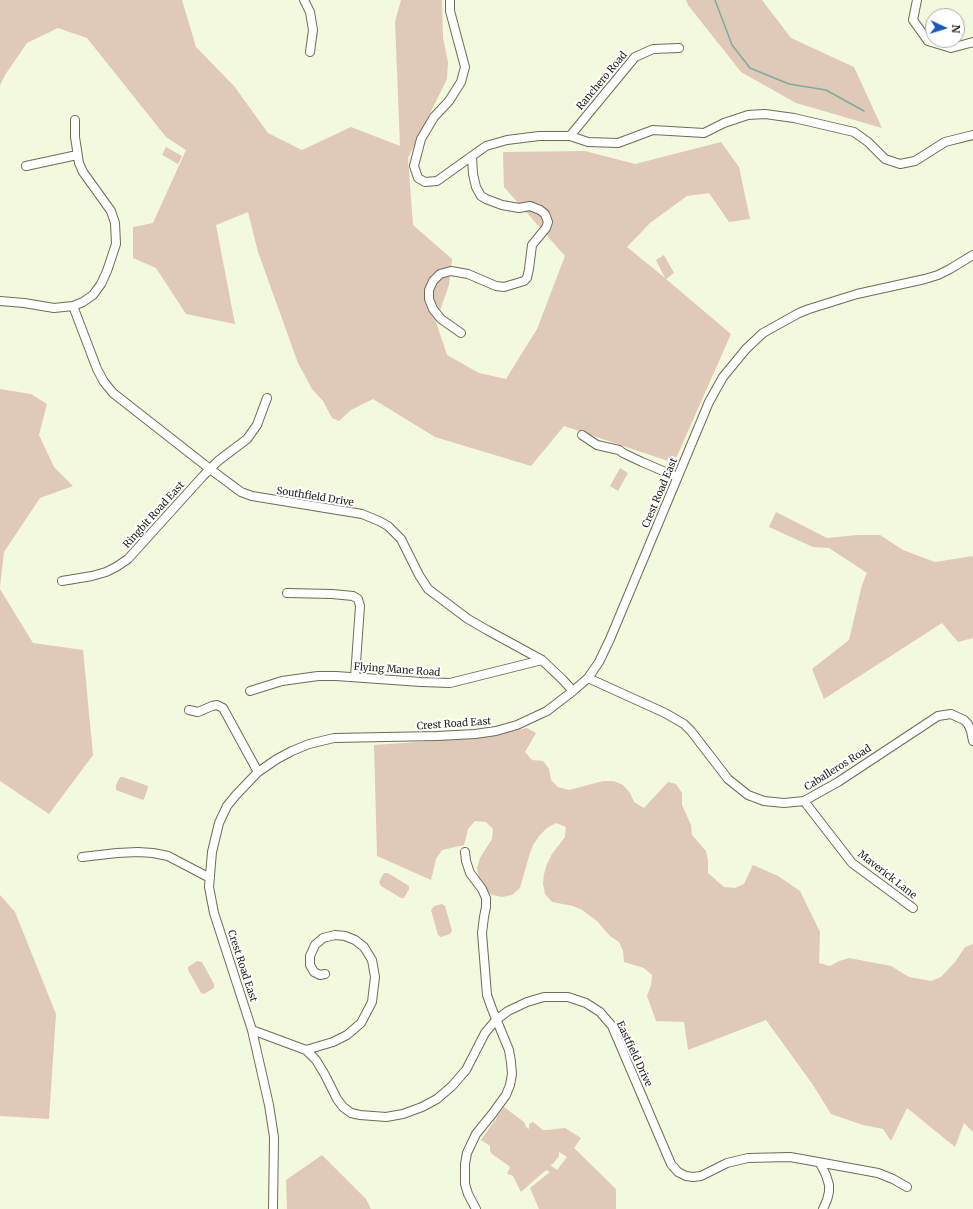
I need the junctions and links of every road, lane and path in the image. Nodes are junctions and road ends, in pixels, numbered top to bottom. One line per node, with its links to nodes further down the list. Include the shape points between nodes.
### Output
1 (304, 0): 6 (street, via 310,12 313,30)
2 (450, 0): 11 (street, via 450,11 465,67 461,82 421,139 414,166 418,178 425,182 438,181)
3 (917, 0): 4 (street, via 913,20 928,41 951,48)
4 (973, 42)
5 (679, 48): 9 (street, Ranchero Road, via 653,49 635,57)
6 (310, 52)
7 (75, 120): 10 (street)
8 (973, 135): 9 (street, via 945,142 915,161 900,164 885,159 854,132 765,114 748,115 704,133 653,130 618,143 588,142)
9 (570, 136): 11 (street, via 507,140 486,146)
10 (77, 155): 12 (street); 15 (street, via 83,172 111,211 116,239 109,266 98,288 93,295)
11 (472, 157): 16 (street, via 473,174 481,196 502,205 519,208 530,206 545,214 548,222 532,246 527,278 524,281 496,286 451,270 440,274 433,281 429,290 433,309 441,319)
12 (26, 166)
13 (973, 255): 20 (street, Crest Road East, via 938,275 809,308 763,333 723,377 709,402)
14 (0, 302): 15 (street, via 54,308)
15 (73, 306): 19 (street, Southfield Drive, via 97,369 113,393)
16 (461, 333)
17 (267, 398): 19 (street, Ringbit Road East, via 257,425 247,439)
18 (582, 435): 20 (street, via 597,445 619,450)
19 (210, 469): 21 (street, Ringbit Road East, via 128,559 106,572); 23 (street, Southfield Drive, via 241,492 252,496 362,514 388,526 401,539 428,589 468,619)
20 (677, 477): 25 (street, Crest Road East, via 610,639)
21 (62, 581)
22 (287, 593): 24 (street, via 332,594 353,596 358,599 360,606)
23 (542, 660): 24 (street, Flying Mane Road, via 450,683); 27 (street, Southfield Drive)
24 (355, 677): 26 (street, Flying Mane Road, via 300,678)
25 (588, 678): 27 (street, Crest Road East); 31 (street, Caballeros Road, via 684,724 728,779 748,795 764,801)
26 (250, 691)
27 (572, 691): 30 (street, Crest Road East, via 542,714 496,731 437,736 334,738 292,751)
28 (189, 710): 30 (street, via 198,712 217,705 223,708)
29 (973, 741): 31 (street, Caballeros Road, via 968,724 964,720 951,714 938,716)
30 (258, 772): 34 (street, Crest Road East, via 236,795 220,823 212,852)
31 (804, 802): 35 (street, Maverick Lane, via 852,863)
32 (465, 852): 37 (street, via 470,873 486,898 482,933 487,995)
33 (82, 857): 34 (street, via 116,853 153,853 168,856)
34 (210, 878): 38 (street, Crest Road East, via 209,887 214,913)
35 (913, 908)
36 (325, 974): 39 (street, via 314,972 310,965 310,956 315,945 323,938 335,934 355,940 364,947 372,960 375,978 372,1002 360,1022 347,1035)
37 (496, 1020): 39 (street, Eastfield Drive, via 485,1033 466,1070 452,1086 437,1099 422,1107 386,1117 351,1113 337,1099 316,1060); 40 (street, Eastfield Drive, via 514,1008 544,996 568,997 586,1003 600,1012 612,1026 671,1164 686,1176 701,1176 727,1162 748,1158 790,1157); 43 (street, via 509,1050 512,1074 506,1095 476,1134 467,1153 465,1184)
38 (252, 1030): 39 (street, Eastfield Drive); 42 (street, Crest Road East, via 273,1131)
39 (306, 1050)
40 (820, 1163): 41 (street, Eastfield Drive, via 878,1173); 44 (street, via 829,1184 828,1200)
41 (907, 1187)
42 (273, 1209)
43 (476, 1209)
44 (823, 1209)

